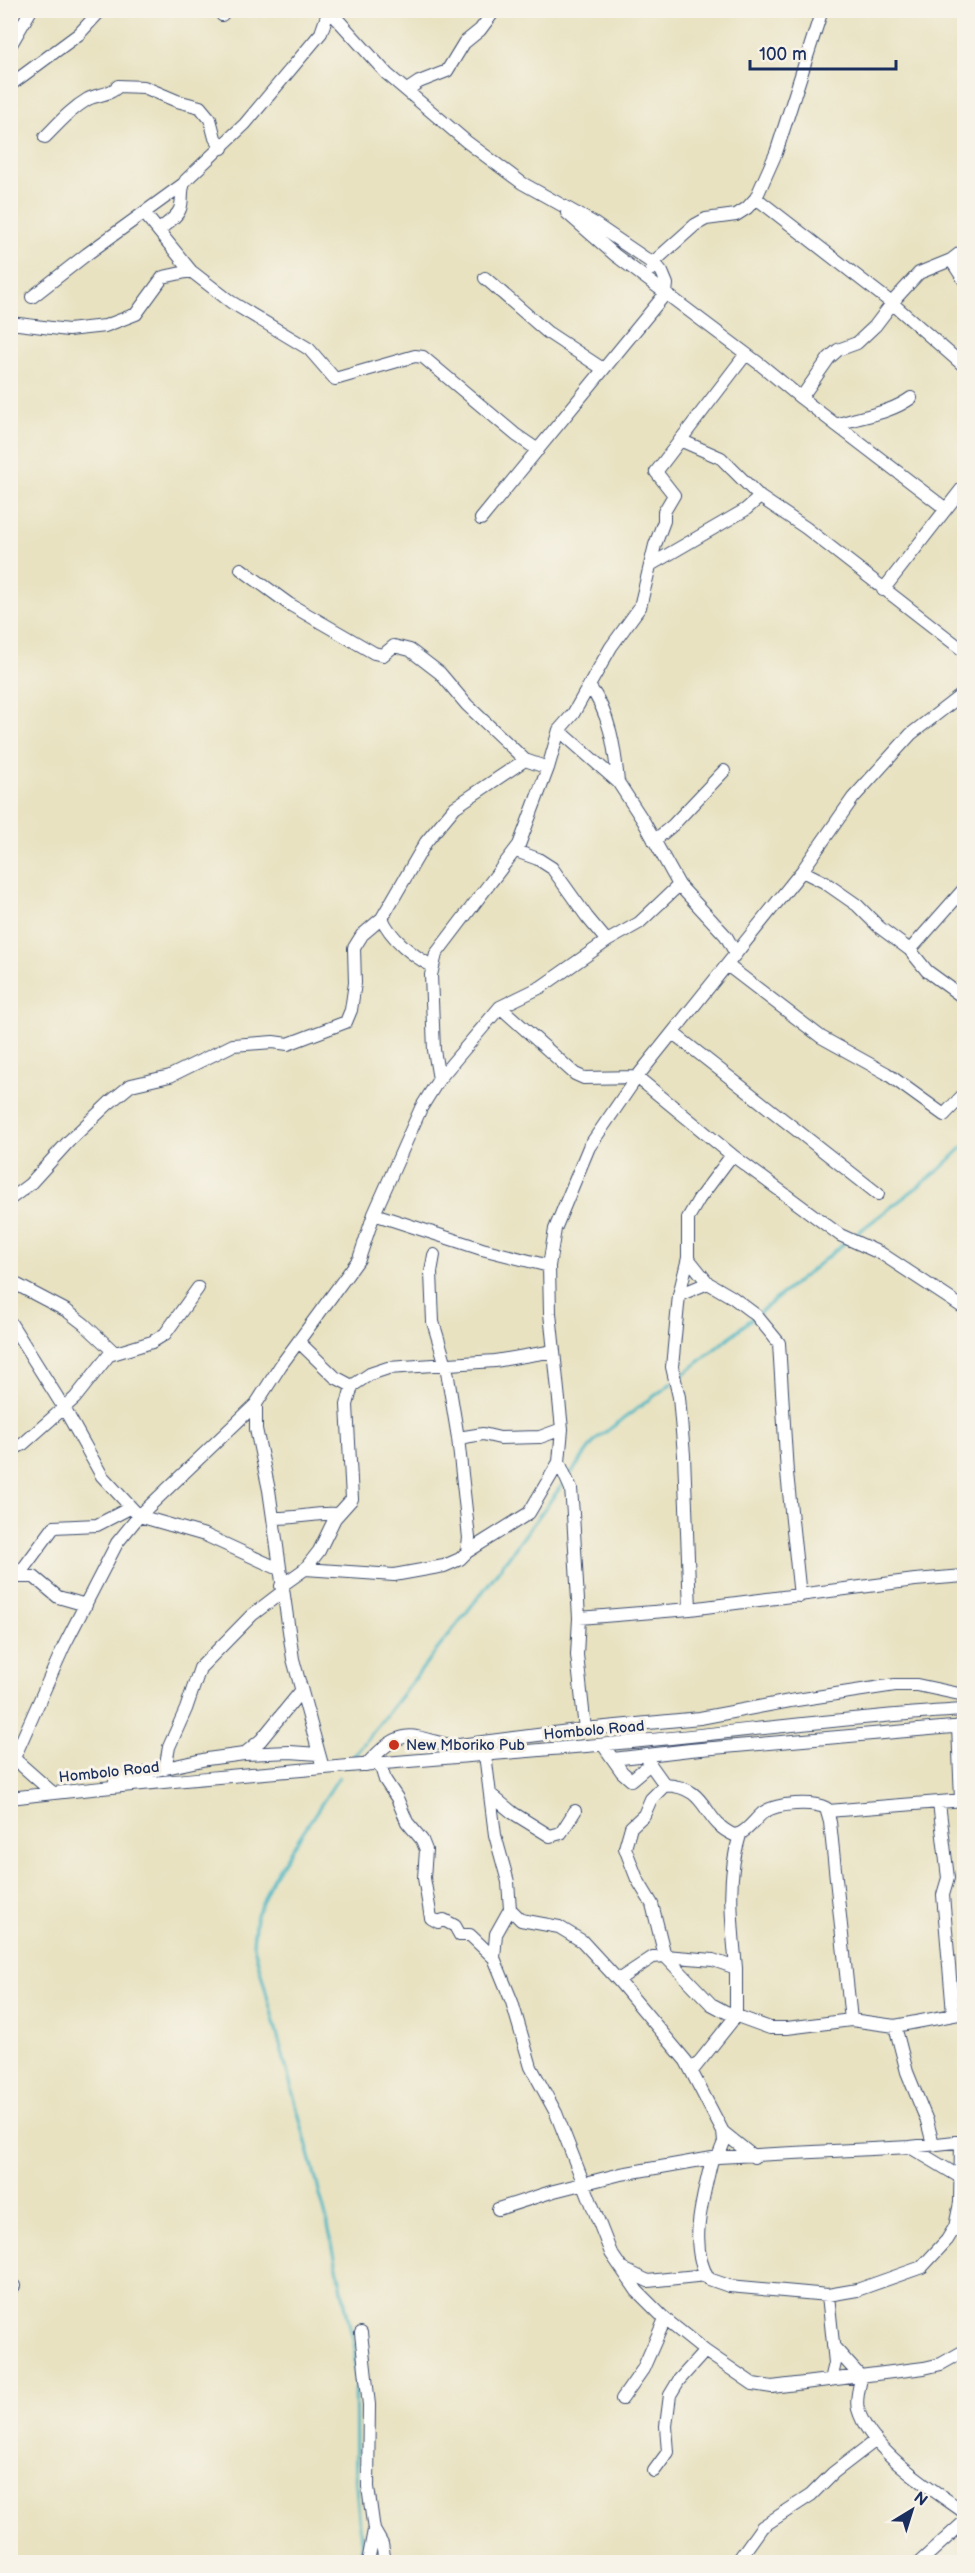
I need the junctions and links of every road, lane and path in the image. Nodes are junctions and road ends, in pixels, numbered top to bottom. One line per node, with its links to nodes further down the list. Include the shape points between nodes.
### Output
1 (31, 10): 6 (street)
2 (101, 10): 7 (street, via 79,34)
3 (329, 10): 8 (street, via 374,61); 10 (street, via 321,33)
4 (495, 10): 8 (street, via 464,44 447,71)
5 (822, 10): 12 (street, via 776,153)
6 (10, 46)
7 (10, 85)
8 (407, 90): 13 (street, via 467,142)
9 (45, 137): 10 (street, via 70,111 89,99 118,86 144,87 200,107 210,119)
10 (222, 148): 11 (street)
11 (182, 185): 14 (street); 15 (street, via 180,209)
12 (756, 198): 18 (street, via 736,215 706,219 695,225); 25 (street)
13 (555, 202): 18 (street); 22 (street)
14 (144, 213): 15 (street); 24 (street)
15 (159, 230): 19 (street)
16 (964, 250): 17 (street)
17 (951, 260): 21 (street); 25 (street, via 919,273)
18 (653, 263): 22 (street); 23 (street, via 662,272)
19 (191, 271): 26 (street, via 163,277 136,314 105,326 68,330); 34 (street, via 231,302 309,349 335,379 423,357)
20 (485, 278): 29 (street, via 548,332)
21 (964, 280)
22 (651, 281): 23 (street)
23 (666, 293): 27 (street); 29 (street)
24 (32, 297)
25 (893, 304): 28 (street); 30 (street, via 856,343 829,358)
26 (10, 323)
27 (746, 354): 30 (street); 33 (street)
28 (964, 366)
29 (603, 369): 34 (street)
30 (801, 398): 32 (street)
31 (911, 398): 32 (street)
32 (836, 425): 37 (street)
33 (680, 440): 36 (street, via 721,458); 39 (street, via 656,472 674,495 664,512)
34 (538, 450): 38 (street)
35 (964, 486): 37 (street)
36 (760, 497): 39 (street, via 745,510); 41 (street, via 806,528)
37 (946, 509): 41 (street)
38 (481, 519)
39 (652, 564): 43 (street, via 640,607 606,654)
40 (241, 569): 46 (street, via 289,604 374,653 383,655 394,646 410,650 440,673 467,705)
41 (883, 590): 42 (street)
42 (964, 651)
43 (589, 686): 45 (street); 49 (street, via 602,707 615,750)
44 (964, 693): 52 (street, via 900,746 853,798)
45 (559, 730): 47 (street); 49 (street)
46 (525, 760): 47 (street); 55 (street, via 455,807 426,842)
47 (548, 768): 51 (street)
48 (724, 771): 50 (street)
49 (618, 782): 50 (street)
50 (654, 841): 53 (street)
51 (516, 851): 56 (street, via 552,868); 60 (street, via 440,946)
52 (802, 871): 57 (street, via 845,896); 58 (street)
53 (679, 885): 56 (street, via 639,923); 58 (street, via 726,936)
54 (964, 888): 57 (street)
55 (382, 918): 60 (street, via 410,952); 69 (street, via 362,935 354,948 355,983 346,1022 288,1044 233,1045 170,1076 131,1085)
56 (607, 941): 62 (street, via 541,987)
57 (910, 950): 61 (street, via 927,970)
58 (736, 954): 59 (street)
59 (727, 965): 63 (street); 66 (street, via 821,1037 863,1059 944,1114)
60 (432, 966): 65 (street, via 434,1050)
61 (964, 998)
62 (500, 1007): 64 (street, via 575,1074 593,1079); 65 (street)
63 (672, 1033): 64 (street); 68 (street)
64 (637, 1077): 67 (street); 73 (street, via 584,1156 555,1229)
65 (439, 1079): 70 (street, via 421,1108)
66 (964, 1094)
67 (732, 1155): 72 (street, via 688,1218); 78 (street, via 840,1235 882,1254)
68 (878, 1194)
69 (10, 1199)
70 (374, 1215): 73 (street); 80 (street, via 359,1259)
71 (434, 1255): 83 (street, via 433,1322)
72 (688, 1258): 75 (street); 77 (street)
73 (549, 1266): 81 (street)
74 (10, 1281): 82 (street, via 67,1311)
75 (708, 1283): 77 (street); 100 (street, via 756,1315 779,1343)
76 (198, 1288): 82 (street, via 162,1337)
77 (679, 1295): 102 (street, via 672,1367 679,1397)
78 (964, 1308)
79 (10, 1322): 86 (street)
80 (300, 1343): 84 (street, via 335,1377); 85 (street)
81 (554, 1351): 83 (street); 87 (street)
82 (114, 1352): 86 (street)
83 (446, 1365): 84 (street, via 388,1368); 88 (street)
84 (352, 1386): 92 (street, via 347,1405 352,1499)
85 (256, 1404): 91 (street); 93 (street, via 256,1429)
86 (64, 1408): 89 (street); 91 (street, via 102,1476)
87 (562, 1429): 88 (street, via 540,1437 500,1438 483,1434); 90 (street)
88 (458, 1438): 94 (street, via 469,1538)
89 (10, 1451)
90 (559, 1462): 94 (street, via 529,1514); 103 (street, via 571,1489)
91 (135, 1512): 95 (street, via 205,1535); 98 (street, via 97,1526 54,1527); 101 (street)
92 (338, 1514): 93 (street); 96 (street)
93 (273, 1518): 95 (street)
94 (467, 1552): 96 (street, via 444,1566 394,1575)
95 (279, 1569): 99 (street)
96 (305, 1569): 99 (street)
97 (964, 1576): 100 (street)
98 (14, 1577): 101 (street, via 34,1577 58,1597)
99 (281, 1589): 104 (street); 118 (street, via 200,1668 169,1748)
100 (800, 1596): 102 (street)
101 (86, 1605): 113 (street)
102 (690, 1609): 103 (street)
103 (579, 1618): 108 (street)
104 (301, 1691): 110 (street, via 261,1740); 111 (street)
105 (964, 1695): 108 (street, via 917,1685 895,1685 700,1718)
106 (964, 1710): 109 (street, Hombolo Road)
107 (961, 1726): 114 (street); 124 (street)
108 (585, 1729): 116 (street, via 459,1745 408,1736 392,1742)
109 (603, 1745): 112 (street, Hombolo Road); 114 (street)
110 (244, 1754): 111 (street); 118 (street)
111 (318, 1754): 117 (street)
112 (485, 1754): 115 (street, Hombolo Road); 122 (street)
113 (12, 1756): 121 (street)
114 (613, 1759): 119 (street, via 631,1780 650,1764)
115 (380, 1764): 116 (street, Hombolo Road); 131 (street, via 406,1822 424,1845 424,1878 431,1918 455,1926 460,1935 470,1935)
116 (366, 1766): 117 (street, Hombolo Road)
117 (322, 1768): 120 (street, Hombolo Road)
118 (165, 1769): 120 (street)
119 (665, 1785): 128 (street, via 690,1789 721,1826); 130 (street, via 631,1827 625,1848 637,1880 652,1904)
120 (97, 1788): 121 (street, Hombolo Road)
121 (53, 1793): 123 (street, Hombolo Road)
122 (490, 1794): 126 (street, via 550,1836 561,1833); 129 (street)
123 (10, 1798)
124 (963, 1800): 125 (street)
125 (939, 1803): 127 (street); 134 (street, via 948,1878 943,1895)
126 (575, 1811)
127 (828, 1811): 128 (street, via 817,1805 774,1807); 136 (street)
128 (740, 1835): 132 (street, via 734,1854 731,1916)
129 (510, 1909): 131 (street, via 496,1934); 133 (street, via 521,1920 570,1932)
130 (665, 1956): 132 (street, via 713,1960); 133 (street, via 653,1957); 135 (street, via 711,2004)
131 (494, 1958): 146 (street, via 531,2067 553,2106)
132 (736, 1968): 135 (street)
133 (618, 1980): 138 (street)
134 (959, 2013): 137 (street)
135 (736, 2016): 136 (street, via 778,2028); 138 (street)
136 (851, 2020): 137 (street)
137 (895, 2026): 141 (street)
138 (692, 2071): 139 (street)
139 (723, 2132): 143 (street); 144 (street, via 724,2142)
140 (963, 2141): 141 (street); 145 (street)
141 (933, 2144): 142 (street)
142 (910, 2147): 143 (street); 145 (street)
143 (754, 2157): 144 (street)
144 (715, 2158): 146 (street); 149 (street, via 699,2228)
145 (960, 2177): 150 (street, via 955,2227 929,2261 877,2284)
146 (584, 2184): 147 (street); 148 (street)
147 (498, 2210)
148 (620, 2268): 149 (street, via 648,2281); 151 (street)
149 (706, 2275): 150 (street, via 712,2282 729,2286)
150 (828, 2295): 153 (street)
151 (665, 2319): 154 (street); 158 (street, via 643,2369)
152 (361, 2333): 163 (street, via 369,2405 368,2487)
153 (833, 2346): 156 (street); 157 (street)
154 (705, 2351): 157 (street, via 753,2384 779,2388); 160 (street, via 672,2391 666,2424 668,2452)
155 (964, 2351): 156 (street, via 933,2366)
156 (861, 2377): 157 (street); 159 (street, via 858,2409)
157 (831, 2380)
158 (622, 2399)
159 (876, 2440): 161 (street, via 926,2486); 166 (street, via 816,2491 762,2527)
160 (654, 2471)
161 (964, 2512)
162 (964, 2522): 167 (street)
163 (374, 2530): 164 (street); 165 (street, via 382,2544)
164 (368, 2562)
165 (385, 2562)
166 (737, 2562)
167 (921, 2562)

